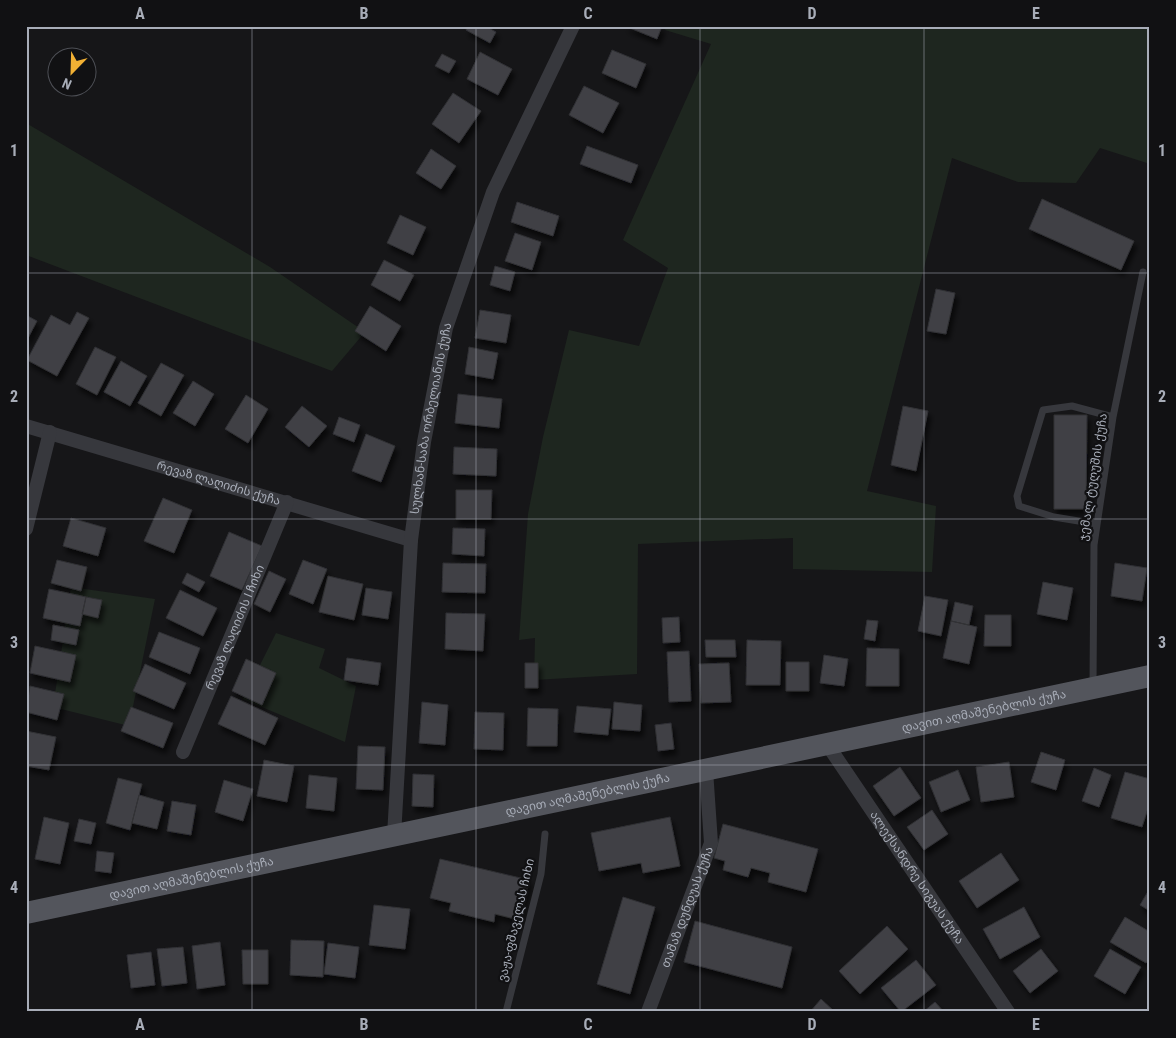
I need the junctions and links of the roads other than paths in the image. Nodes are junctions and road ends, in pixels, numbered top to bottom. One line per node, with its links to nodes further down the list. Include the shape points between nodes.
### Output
1 (573, 26): 9 (street, სულხან-საბა ორბელიანის ქუჩა, via 493,192 446,328 424,442)
2 (1143, 272): 3 (lane, ჯემალ ტუღუშის ქუჩა)
3 (1113, 417): 7 (lane, ჯემალ ტუღუშის ქუჩა); 7 (lane, via 1072,406 1043,410 1017,496 1019,506 1054,517)
4 (26, 426): 5 (street, რევაზ ლაღიძის ქუჩა)
5 (50, 432): 6 (street, რევაზ ლაღიძის ქუჩა); 8 (street)
6 (288, 502): 9 (street, რევაზ ლაღიძის ქუჩა); 13 (street, რევაზ ლაღიძის I ჩიხი)
7 (1097, 524): 11 (lane, ჯემალ ტუღუშის ქუჩა)
8 (26, 529)
9 (411, 540): 16 (street, სულხან-საბა ორბელიანის ქუჩა)
10 (1150, 676): 11 (main road, დავით აღმაშენებლის ქუჩა)
11 (1093, 688): 12 (main road, დავით აღმაშენებლის ქუჩა)
12 (827, 744): 14 (main road, დავით აღმაშენებლის ქუჩა); 20 (street, ალექსანდრე სიგუას ქუჩა)
13 (183, 752)
14 (706, 770): 16 (main road, დავით აღმაშენებლის ქუჩა); 19 (street, თამაზ დუნდუას ქუჩა, via 711,843)
15 (545, 834): 18 (lane, ვაჟა-ფშაველას ჩიხი, via 541,874)
16 (394, 836): 17 (main road, დავით აღმაშენებლის ქუჩა)
17 (26, 913)
18 (506, 1012)
19 (648, 1012)
20 (1008, 1012)

